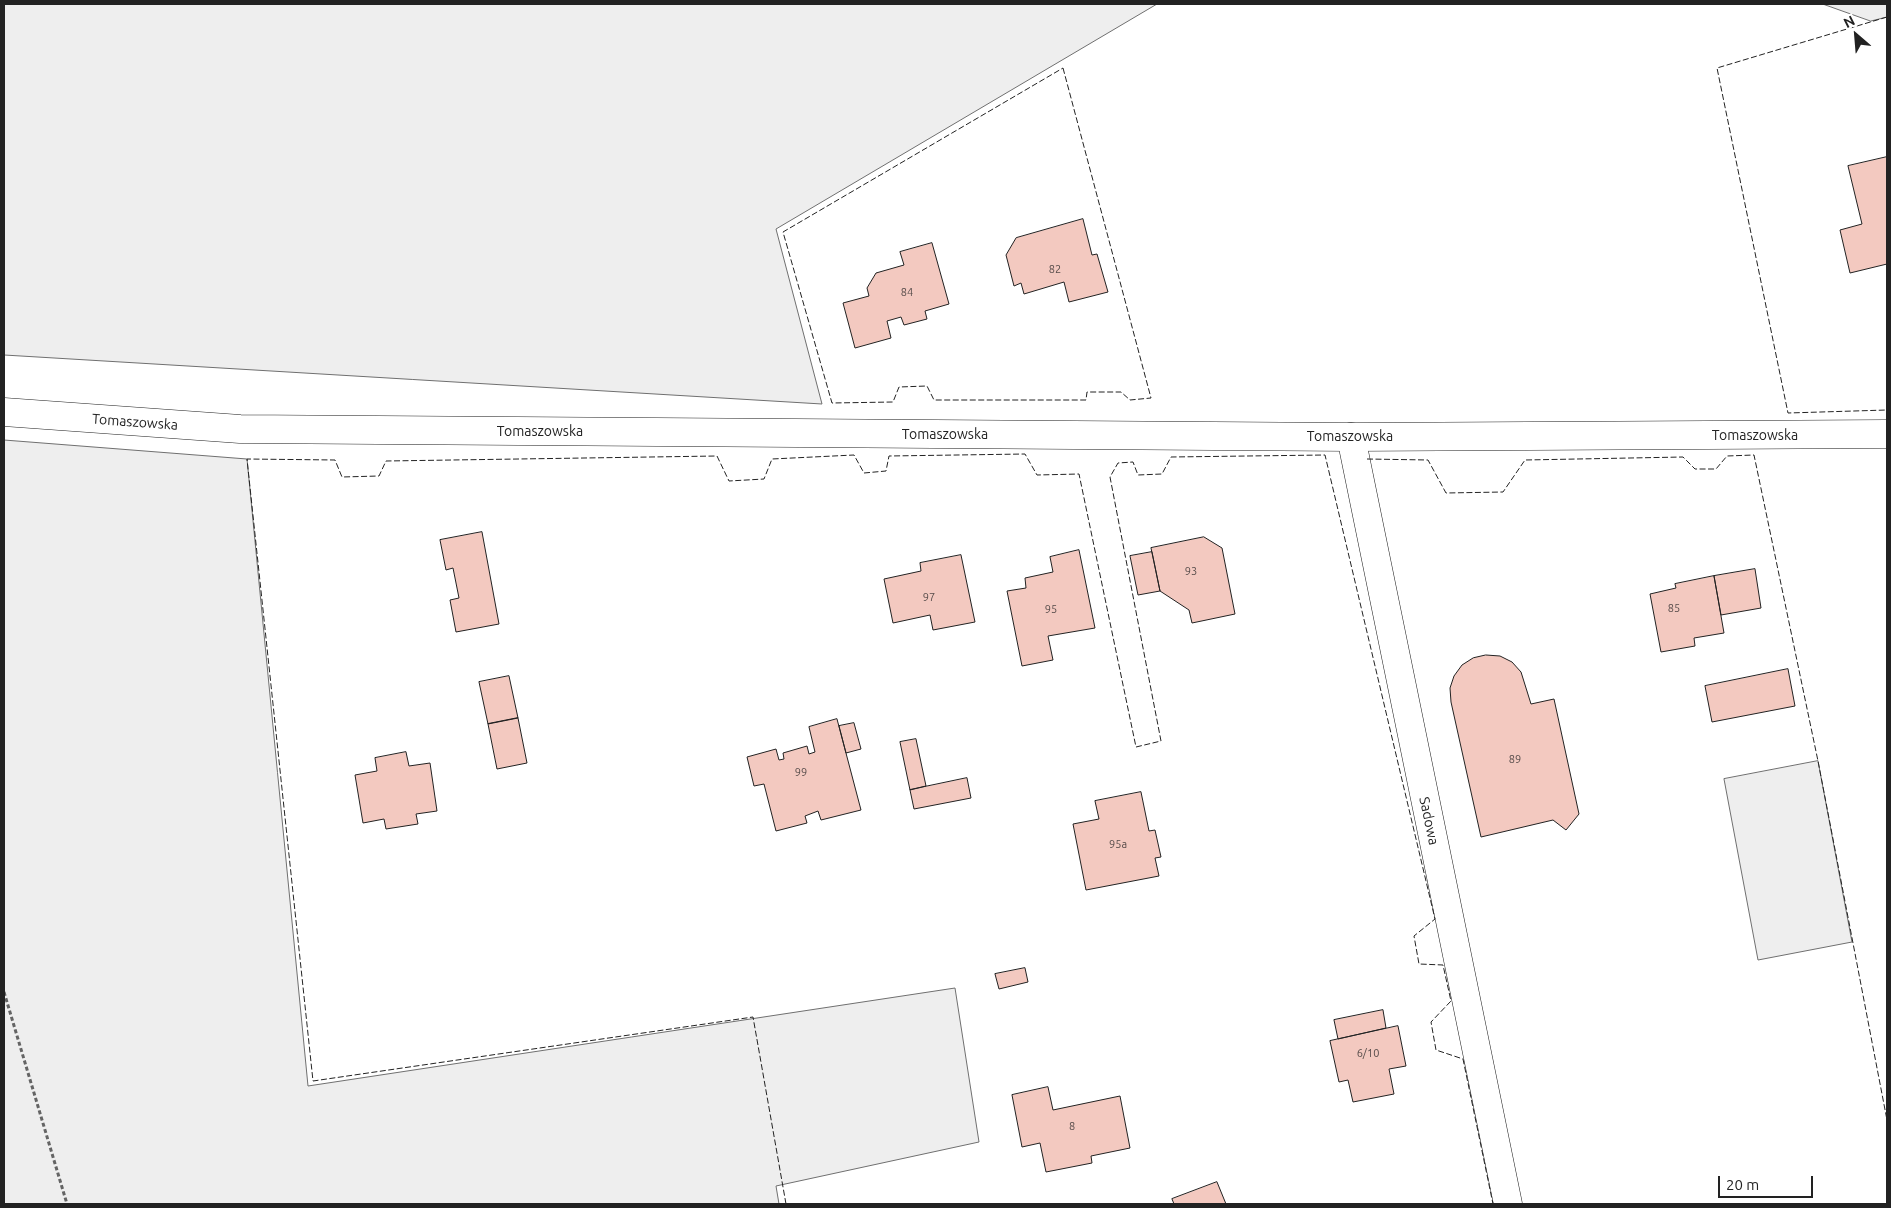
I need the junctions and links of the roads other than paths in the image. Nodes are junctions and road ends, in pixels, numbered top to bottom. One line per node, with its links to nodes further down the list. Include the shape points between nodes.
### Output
1 (4, 412): 3 (street, Tomaszowska, via 240,429)
2 (1887, 434): 3 (street, Tomaszowska)
3 (1351, 437): 4 (street, Sadowa)
4 (1508, 1204)

